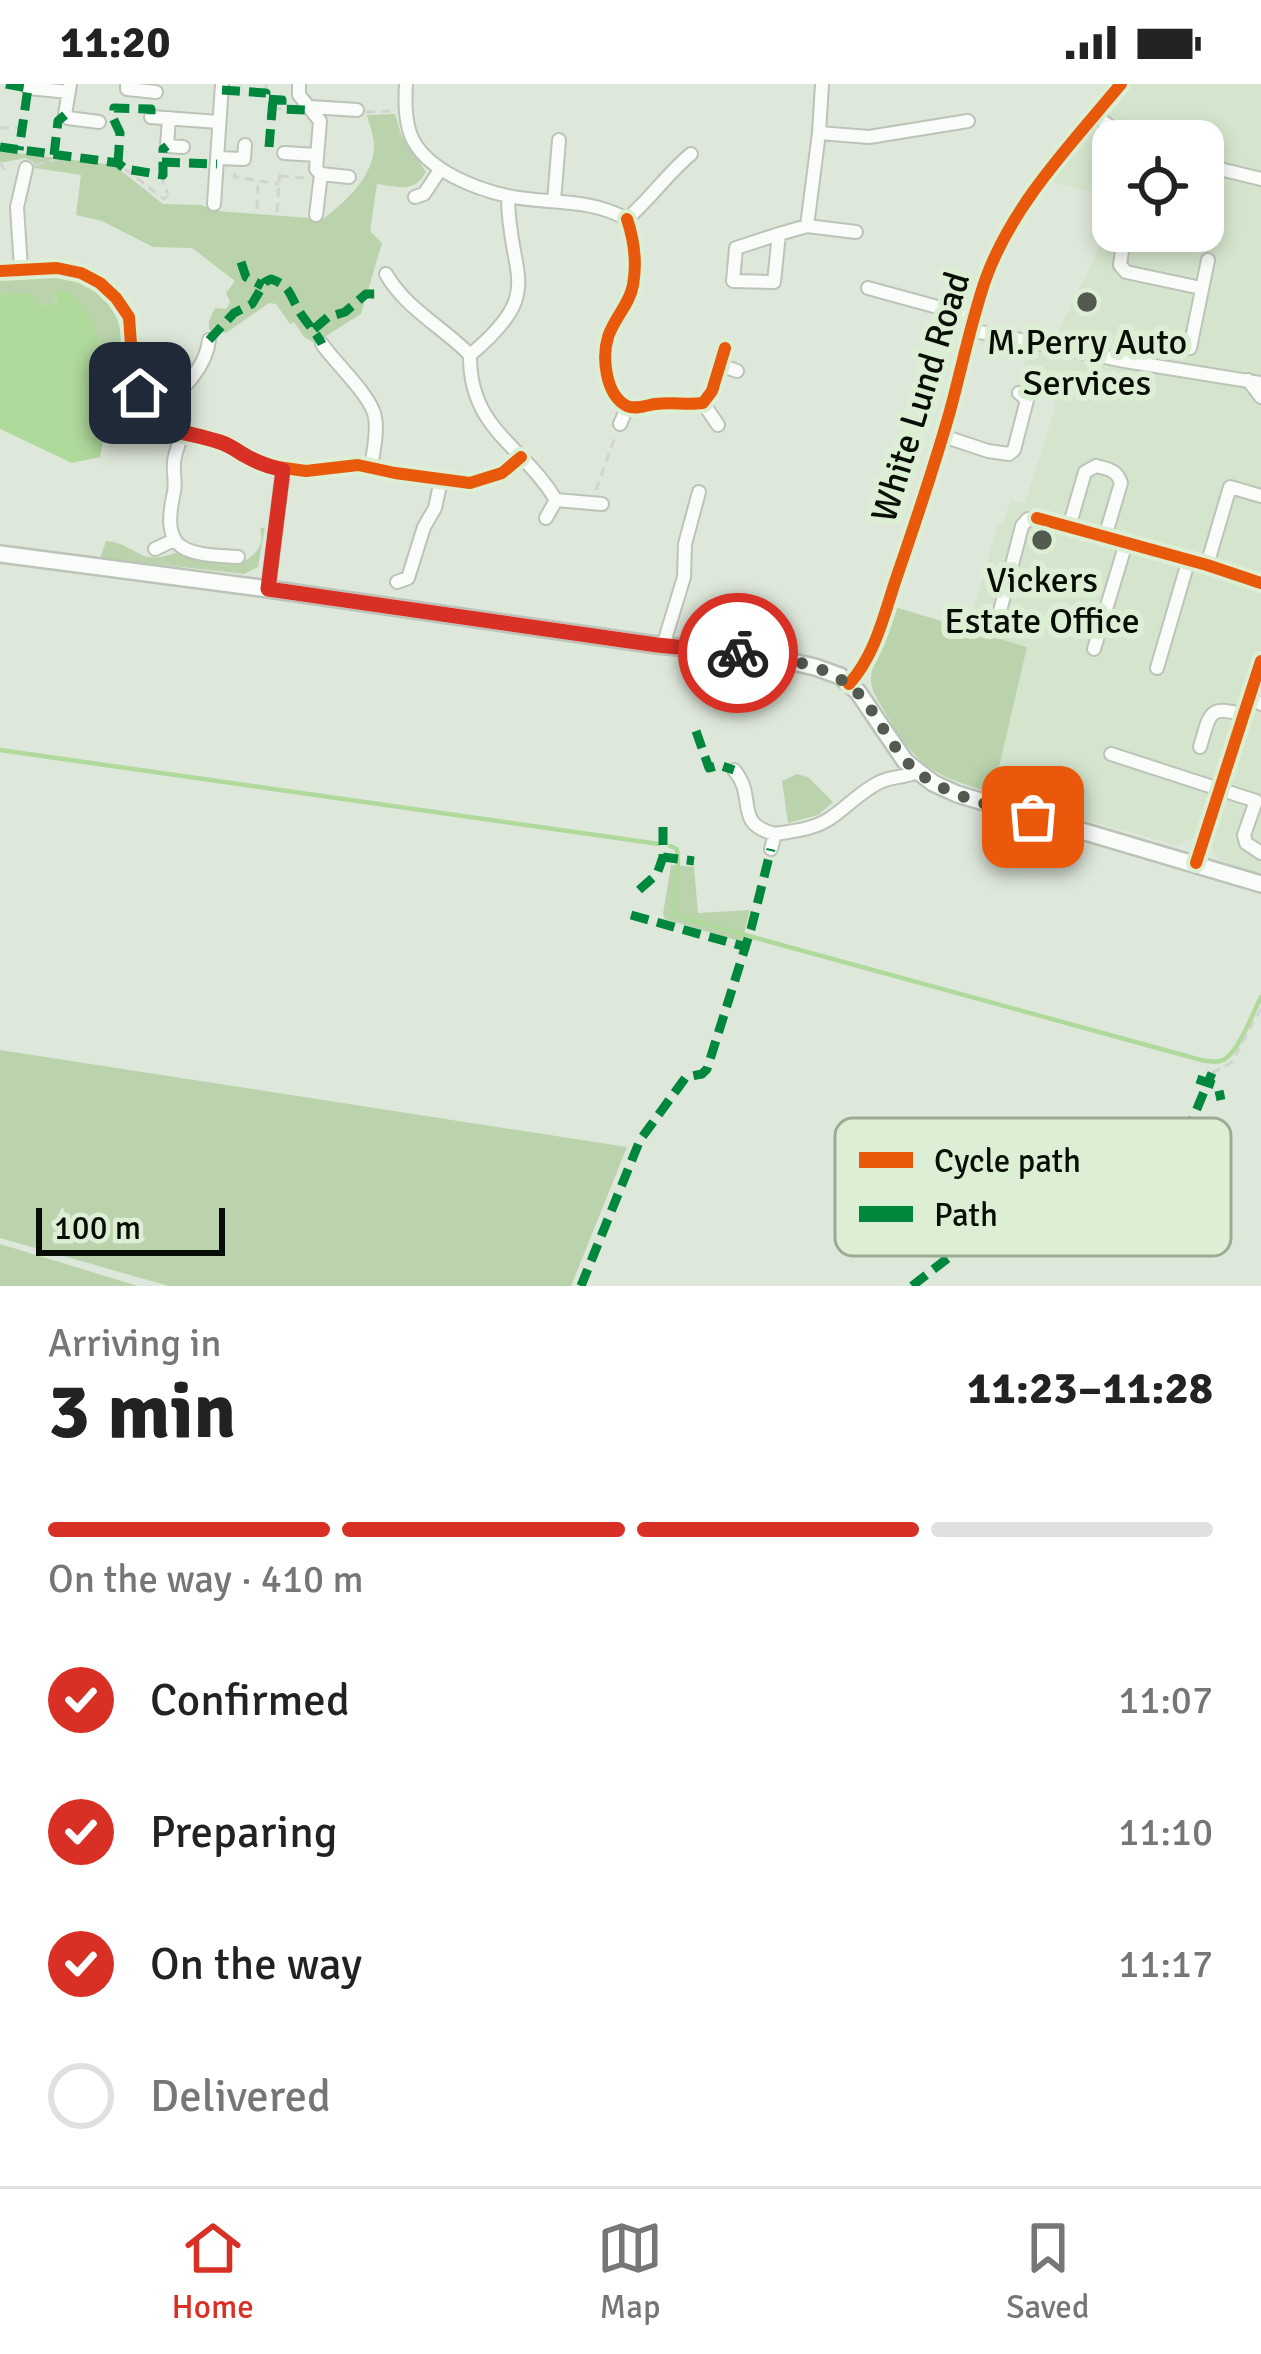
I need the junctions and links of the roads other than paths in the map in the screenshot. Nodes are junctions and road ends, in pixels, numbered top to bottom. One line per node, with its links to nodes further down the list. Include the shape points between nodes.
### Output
1 (222, 84): 18 (street)
2 (299, 84): 10 (street)
3 (406, 84): 28 (street, via 413,140)
4 (822, 84): 19 (street)
5 (1117, 86): 12 (street, White Lund Road)
6 (127, 87): 9 (street)
7 (28, 88): 8 (street)
8 (70, 88): 17 (street, via 64,115)
9 (156, 92)
10 (310, 107): 11 (street); 25 (street, via 320,121)
11 (357, 110)
12 (1096, 116): 15 (street); 49 (street, White Lund Road, via 1014,219)
13 (151, 117): 14 (street)
14 (170, 118): 18 (street); 22 (street, via 167,146)
15 (1101, 120)
16 (968, 121): 19 (street, via 869,137)
17 (99, 122)
18 (219, 122): 26 (street)
19 (819, 133): 39 (street)
20 (558, 136): 35 (street)
21 (245, 145): 26 (street, via 244,159)
22 (183, 147)
23 (693, 150): 38 (street)
24 (282, 153): 25 (street)
25 (317, 155): 30 (street)
26 (217, 158): 36 (street)
27 (3, 169): 44 (street, via 25,174 17,207)
28 (440, 170): 33 (street); 34 (street)
29 (1224, 170): 32 (street)
30 (320, 177): 31 (street); 37 (street)
31 (349, 177)
32 (1261, 179)
33 (508, 196): 35 (street); 54 (street, via 516,300)
34 (421, 197)
35 (554, 201): 38 (street, via 598,205)
36 (214, 204)
37 (316, 215)
38 (627, 220): 63 (street, via 634,281 606,358 610,386)
39 (807, 226): 40 (street); 41 (street)
40 (856, 232)
41 (779, 234): 41 (street, via 775,282 733,280 736,248)
42 (1122, 252): 48 (street, via 1126,272)
43 (1208, 260): 48 (street)
44 (21, 269): 45 (street); 64 (street, via 81,273 116,298 129,317 140,393)
45 (0, 272)
46 (386, 284): 54 (street)
47 (866, 288): 49 (street)
48 (1201, 288): 52 (street)
49 (972, 324): 59 (street); 68 (street, White Lund Road)
50 (209, 340): 64 (street, via 187,383)
51 (322, 344): 55 (street)
52 (1190, 348)
53 (725, 349): 56 (street)
54 (470, 356): 69 (street, via 484,418)
55 (337, 365): 58 (street); 70 (street, via 375,413)
56 (720, 365): 57 (street); 62 (street)
57 (737, 371)
58 (323, 374)
59 (1255, 382): 61 (street)
60 (1019, 393): 68 (street, via 1027,400 1009,454)
61 (1261, 397)
62 (703, 403): 63 (street); 65 (street)
63 (628, 406): 66 (street)
64 (155, 415): 67 (street)
65 (713, 423)
66 (620, 424)
67 (182, 434): 71 (street); 81 (street, via 169,512)
68 (943, 436): 97 (street, White Lund Road, via 868,661)
69 (521, 458): 72 (street, via 485,480); 75 (street)
70 (371, 468): 71 (street); 72 (street)
71 (283, 470): 91 (street)
72 (441, 480): 89 (street)
73 (699, 492): 93 (street)
74 (1261, 496): 88 (street, via 1230,487)
75 (556, 500): 76 (street); 77 (street)
76 (596, 500)
77 (546, 518)
78 (1069, 527): 79 (street); 79 (street, via 1085,472 1096,466 1120,483); 92 (street, via 1036,518 1022,526)
79 (1105, 537): 82 (street)
80 (1178, 538): 86 (street)
81 (174, 540): 83 (street); 84 (street, via 192,552)
82 (1126, 543): 86 (street); 94 (street)
83 (155, 549)
84 (230, 553)
85 (0, 554): 91 (main road)
86 (1172, 556): 87 (street)
87 (1189, 560): 88 (street); 96 (street)
88 (1207, 565): 90 (street)
89 (408, 582)
90 (1261, 583)
91 (268, 589): 93 (main road)
92 (1000, 610)
93 (663, 646): 97 (main road, via 761,655)
94 (1094, 649)
95 (1261, 662): 98 (street)
96 (1157, 668)
97 (849, 684): 103 (main road)
98 (1258, 703): 99 (street)
99 (1244, 715): 100 (street, via 1216,709); 105 (street)
100 (1200, 747)
101 (1111, 754): 105 (street)
102 (734, 770): 107 (street, via 754,826)
103 (917, 772): 107 (street, via 873,786 830,819); 110 (main road, via 956,794)
104 (1261, 784): 106 (street)
105 (1221, 788): 106 (street); 110 (street)
106 (1256, 801): 109 (street, via 1244,836)
107 (776, 834): 108 (street)
108 (771, 849)
109 (1261, 853)
110 (1196, 863): 111 (main road)
111 (1261, 884)

